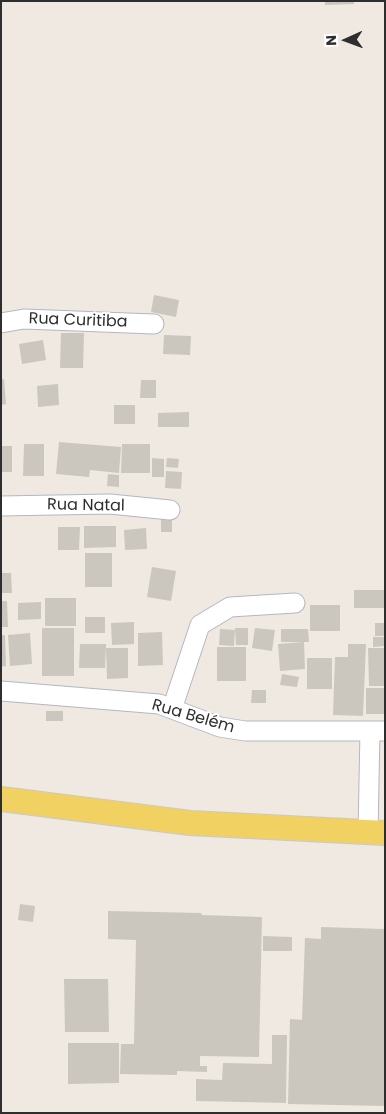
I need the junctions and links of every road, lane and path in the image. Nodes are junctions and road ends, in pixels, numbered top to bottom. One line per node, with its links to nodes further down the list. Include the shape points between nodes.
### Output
1 (1, 323): 2 (street, Rua Curitiba, via 24,319)
2 (154, 324)
3 (1, 506): 4 (street, Rua Natal, via 110,504)
4 (170, 510)
5 (296, 603): 7 (street, via 230,607 200,624)
6 (1, 691): 7 (street, Rua Belém, via 159,704)
7 (172, 709): 8 (street, Rua Belém, via 220,727 245,731)
8 (377, 731): 10 (street)
9 (1, 799): 10 (main road, via 190,823)
10 (377, 833)

